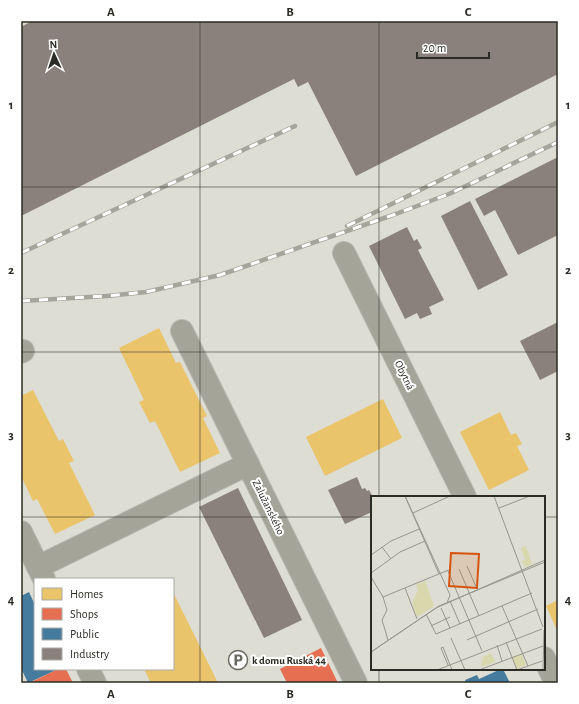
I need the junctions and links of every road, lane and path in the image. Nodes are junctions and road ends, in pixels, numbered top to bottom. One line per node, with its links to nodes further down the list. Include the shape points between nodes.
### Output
1 (344, 253): 4 (street, Obytná)
2 (182, 331): 3 (street, Zalužanského)
3 (248, 464): 6 (street); 10 (street, Zalužanského)
4 (465, 496)
5 (21, 532): 6 (street)
6 (41, 573)
7 (545, 660): 11 (street)
8 (88, 670): 9 (street)
9 (95, 683)
10 (356, 683)
11 (556, 683)

